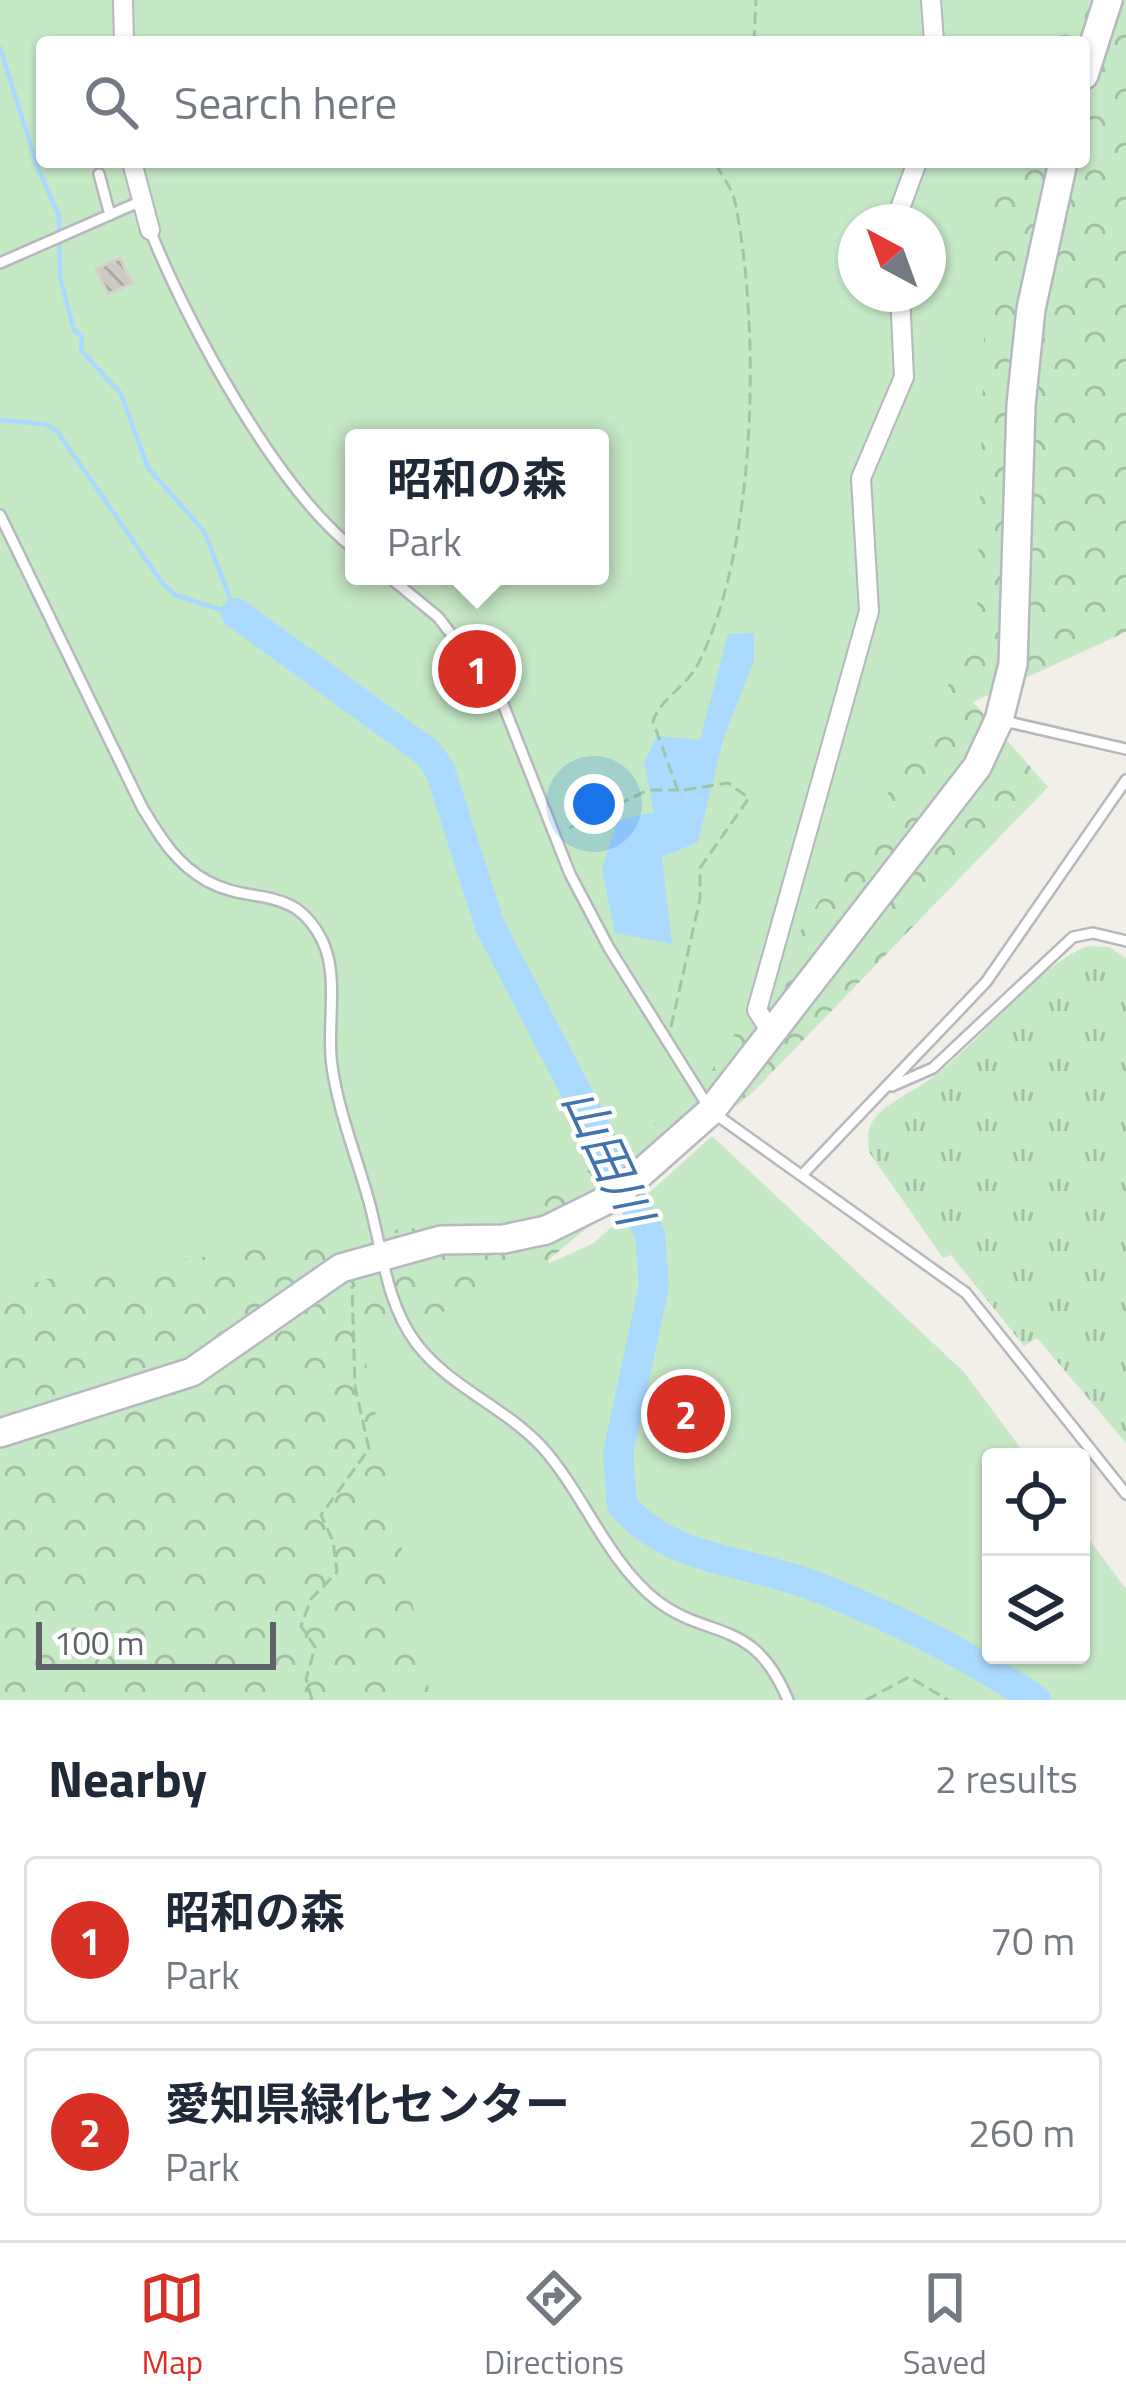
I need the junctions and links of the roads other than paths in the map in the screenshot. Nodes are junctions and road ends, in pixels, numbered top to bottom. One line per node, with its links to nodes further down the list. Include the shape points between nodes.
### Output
1 (123, 0): 4 (street)
2 (931, 0): 5 (street)
3 (1108, 0): 6 (street)
4 (124, 36)
5 (934, 36)
6 (1090, 56)
7 (133, 168): 11 (street)
8 (914, 168): 12 (street)
9 (1062, 168): 20 (street, via 1027,347 1013,664)
10 (99, 174): 13 (lane)
11 (139, 202): 13 (lane); 14 (street)
12 (901, 204)
13 (110, 215): 15 (lane)
14 (150, 230): 18 (lane, via 268,451)
15 (0, 263)
16 (901, 312): 24 (street, via 904,377 861,478 868,611 757,1010)
17 (0, 515): 28 (lane, via 167,848 218,886 289,902 320,938 330,979 332,1071)
18 (345, 540)
19 (399, 585): 26 (lane, via 438,617 501,700 609,948)
20 (999, 720): 21 (lane); 24 (street, via 976,767)
21 (1126, 749)
22 (1126, 780): 25 (lane, via 986,982)
23 (1126, 941): 25 (lane, via 1117,934 1072,938 933,1068)
24 (769, 1029): 26 (street)
25 (886, 1088): 27 (lane)
26 (711, 1111): 27 (lane); 28 (street, via 626,1188 546,1230)
27 (802, 1175): 30 (lane, via 966,1293)
28 (379, 1255): 29 (street, via 340,1268 192,1372); 31 (lane, via 404,1324 425,1354 543,1449 636,1582 673,1611 752,1646)
29 (0, 1433)
30 (1126, 1494)
31 (788, 1700)

